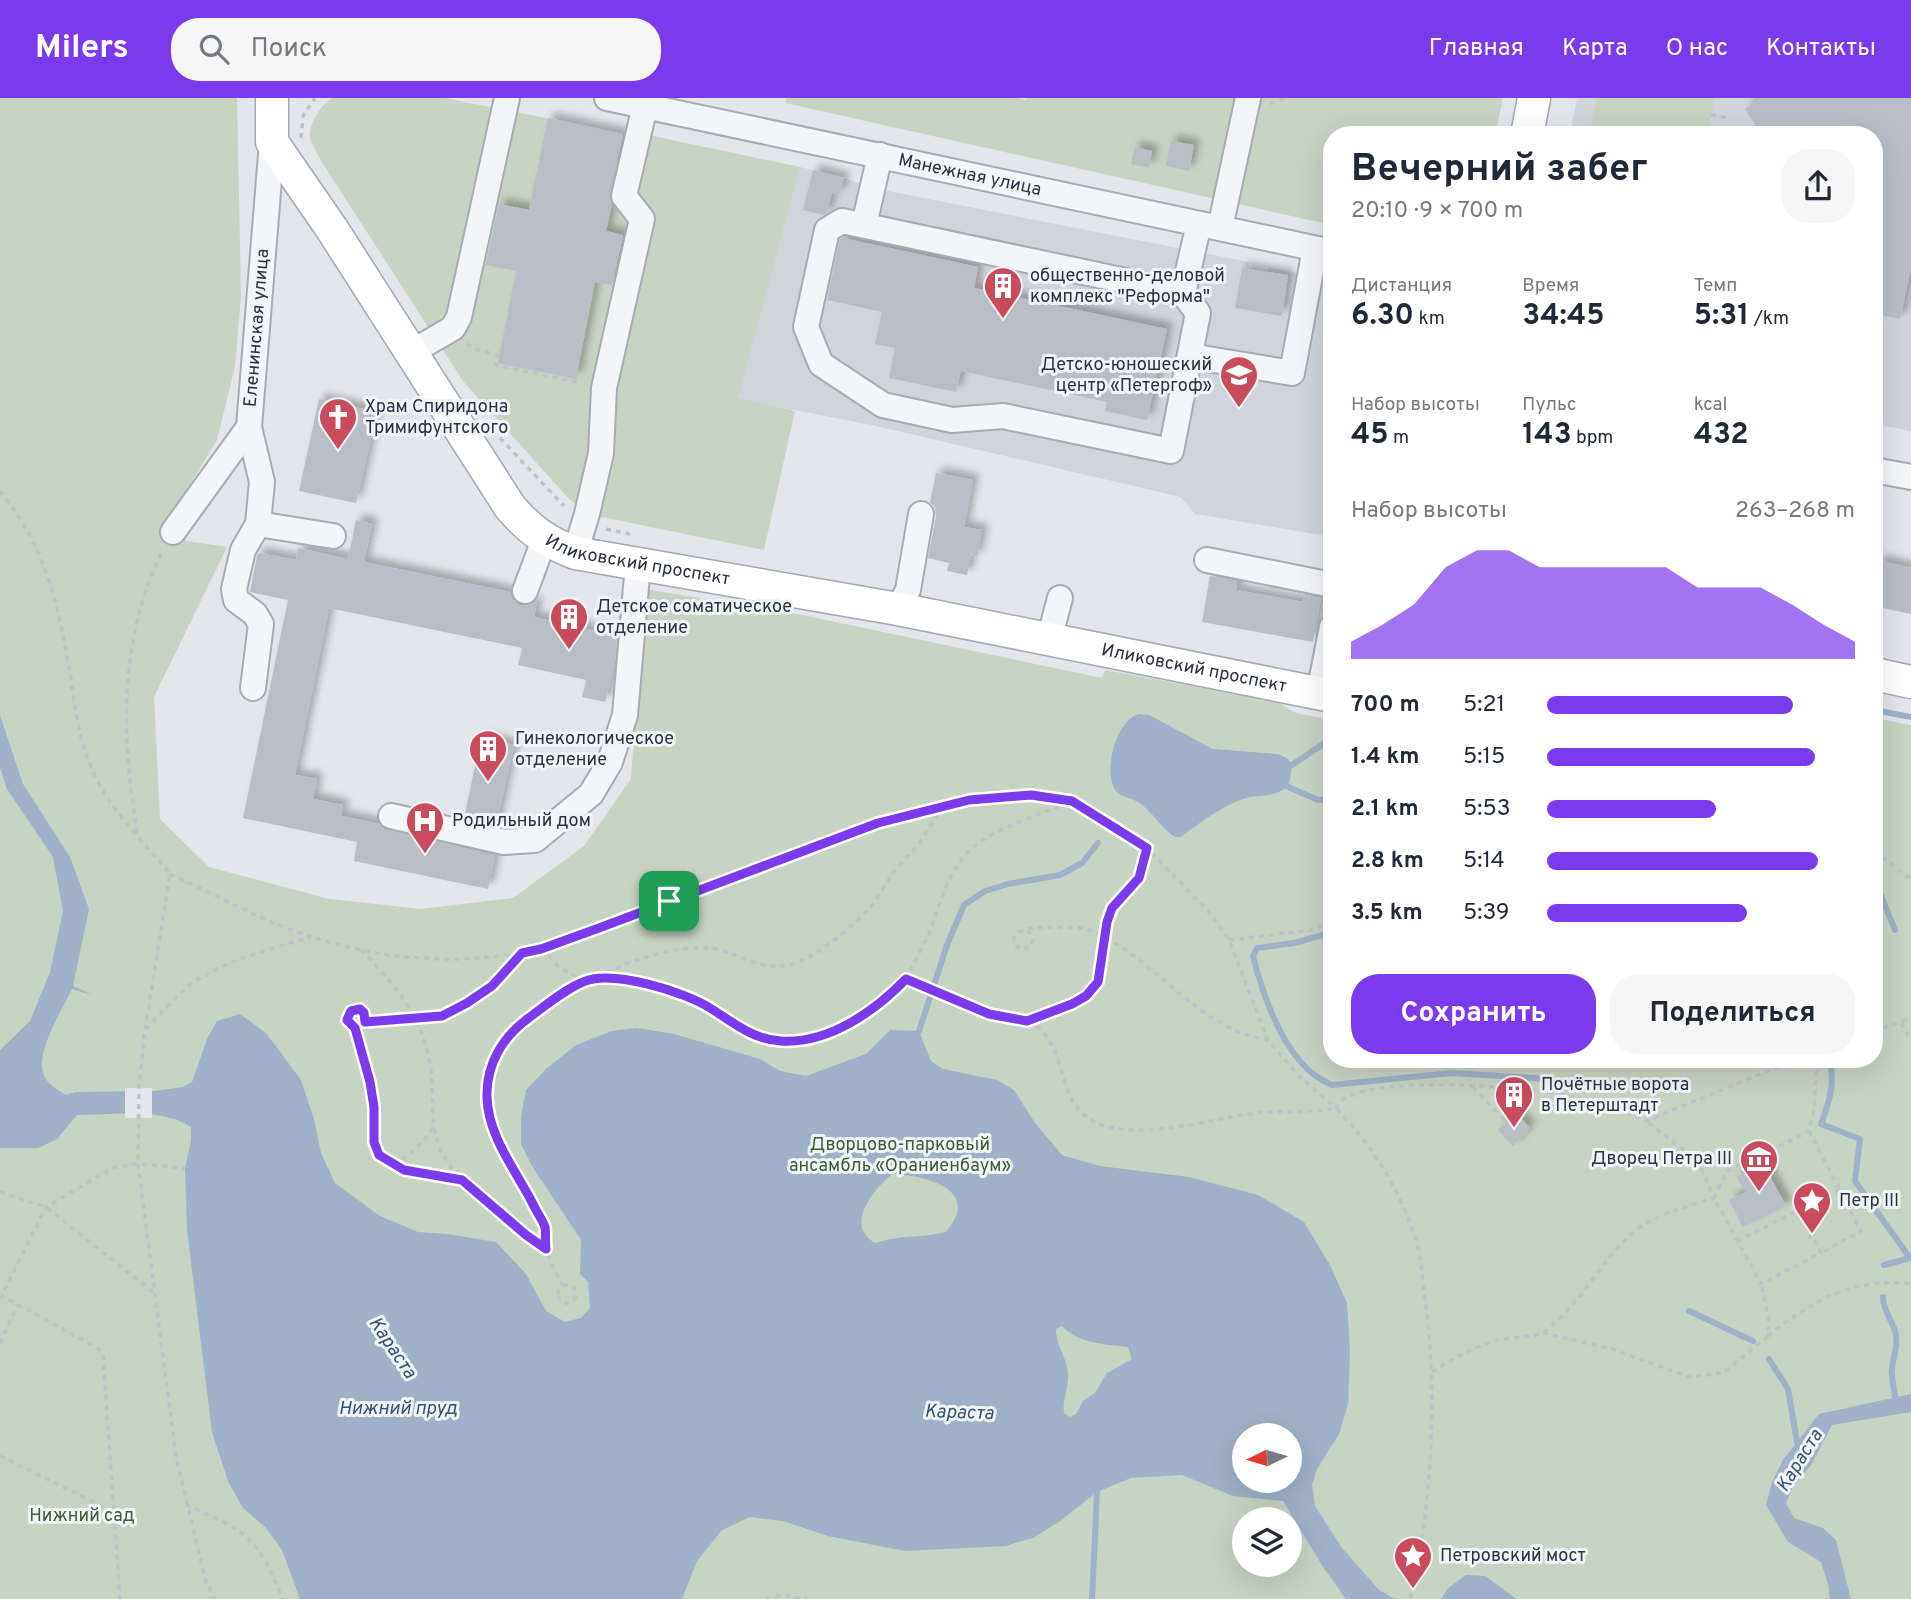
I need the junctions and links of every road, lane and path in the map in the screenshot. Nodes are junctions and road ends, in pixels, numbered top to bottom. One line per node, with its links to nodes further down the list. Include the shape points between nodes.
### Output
1 (272, 98): 11 (main road, Еленинская улица)
2 (315, 98): 11 (path)
3 (507, 98): 17 (street)
4 (607, 98): 7 (street, Манежная улица)
5 (1248, 98): 14 (street)
6 (1534, 98): 10 (main road)
7 (657, 105): 12 (street, Манежная улица); 20 (street, via 624,196 642,219)
8 (1711, 114): 9 (path)
9 (1728, 118)
10 (1529, 126)
11 (287, 142): 18 (main road, Иликовский проспект, via 332,229); 21 (street, Еленинская улица)
12 (880, 155): 13 (street); 14 (street, Манежная улица)
13 (864, 225): 16 (street); 19 (street, via 842,221 827,230 806,327 821,365 883,405 952,420 1003,416 1171,451)
14 (1209, 226): 15 (street, Манежная улица); 16 (street)
15 (1323, 251): 19 (street, via 1292,373)
16 (1183, 293): 19 (street, via 1198,313)
17 (453, 328): 18 (street); 20 (path, via 467,345 497,355 496,365)
18 (410, 353): 31 (main road, Иликовский проспект, via 510,507)
19 (1190, 356)
20 (604, 388): 30 (street, via 601,453)
21 (250, 427): 27 (street, via 262,482); 28 (street, Еленинская улица)
22 (493, 430): 30 (path)
23 (1883, 472): 24 (street)
24 (1911, 477)
25 (0, 491): 46 (path, via 43,558 89,765 103,794)
26 (921, 514): 37 (street, via 908,590)
27 (258, 524): 29 (street); 41 (street, via 243,550 234,589 236,600 261,624)
28 (173, 532): 46 (path, via 155,566 137,619 129,684 127,741)
29 (333, 536)
30 (580, 539): 31 (main road, Иликовский проспект); 32 (main road, Иликовский проспект); 32 (path)
31 (544, 540): 35 (street)
32 (638, 550): 37 (main road, Иликовский проспект); 45 (street, via 625,715 610,762 591,794 535,840 504,842)
33 (1207, 560): 34 (street)
34 (1323, 583)
35 (524, 591)
36 (1060, 598): 38 (street)
37 (898, 609): 38 (main road, Иликовский проспект)
38 (1049, 640): 42 (main road, Иликовский проспект)
39 (1883, 676): 40 (main road)
40 (1911, 682)
41 (253, 688)
42 (1323, 695)
43 (1072, 801): 44 (path, via 1031,795 969,800); 47 (path); 60 (path, via 988,838 964,857 951,876)
44 (942, 808): 56 (path, via 878,823); 59 (path, via 867,910 838,937 799,962 783,967 762,965 716,949 694,947 660,953)
45 (391, 816)
46 (137, 833): 49 (path)
47 (1147, 848): 53 (path, via 1139,878 1112,908); 55 (path, via 1207,910)
48 (1883, 858): 50 (path)
49 (170, 874): 54 (path); 69 (path)
50 (1911, 879)
51 (1323, 926): 55 (path)
52 (1027, 931): 52 (path, via 1014,937 1022,950 1033,940); 53 (path, via 1072,927)
53 (1104, 936): 64 (path, via 1098,982 1086,996); 70 (path, via 1230,1029)
54 (312, 937): 57 (path); 69 (path, via 239,960 201,978)
55 (1229, 940): 70 (path)
56 (541, 949): 58 (path); 61 (path, via 559,967)
57 (361, 950): 58 (path, via 432,958); 63 (path, via 392,982)
58 (522, 953): 63 (path, via 492,986 467,1003 442,1016)
59 (597, 978): 60 (path, via 650,984 710,1008 749,1033 791,1042 856,1020); 61 (path)
60 (906, 979): 64 (path, via 989,1014)
61 (584, 981): 91 (path, via 522,1023 501,1045 488,1076 487,1100 496,1136 545,1227)
62 (1911, 1018): 66 (path)
63 (416, 1019): 65 (path); 78 (path, via 429,1054)
64 (1027, 1021): 75 (path, via 1050,1040 1080,1111 1099,1124 1157,1129 1254,1113)
65 (365, 1022): 67 (path); 67 (path, via 360,1009 351,1011 347,1020)
66 (1901, 1023): 68 (path); 71 (path)
67 (355, 1028): 82 (path, via 370,1082 374,1142 379,1155)
68 (1883, 1029)
69 (145, 1030): 81 (path)
70 (1268, 1040): 75 (path, via 1298,1076)
71 (1911, 1040)
72 (1775, 1068): 76 (path)
73 (1816, 1068): 79 (path)
74 (1473, 1087): 75 (path, via 1385,1088 1344,1098); 76 (path, via 1555,1094 1614,1107); 77 (path)
75 (1336, 1108): 102 (path, via 1391,1180 1408,1216 1418,1247)
76 (1646, 1121): 87 (path, via 1702,1170)
77 (1507, 1123)
78 (434, 1126): 82 (path, via 409,1156); 84 (path, via 446,1162)
79 (1809, 1131): 80 (path); 85 (path)
80 (1770, 1151): 87 (path, via 1727,1171); 89 (path)
81 (138, 1164): 83 (path); 88 (path, via 115,1167); 96 (path)
82 (391, 1164): 84 (path)
83 (185, 1168)
84 (462, 1180): 91 (path)
85 (1840, 1190): 89 (path); 92 (path, via 1861,1231)
86 (0, 1192): 88 (path)
87 (1714, 1198): 90 (path); 99 (path, via 1660,1216 1637,1230 1572,1307)
88 (46, 1207): 96 (path); 97 (path)
89 (1800, 1210): 90 (path); 92 (path)
90 (1737, 1241): 93 (path)
91 (546, 1249): 95 (path)
92 (1821, 1253): 93 (path)
93 (1761, 1284): 100 (path)
94 (1911, 1284): 100 (path, via 1881,1283 1841,1290 1816,1301)
95 (563, 1286): 95 (path, via 559,1299 573,1301 575,1290)
96 (156, 1294): 104 (path)
97 (0, 1296): 98 (path)
98 (18, 1304): 101 (path); 105 (path, via 103,1355)
99 (1543, 1333): 100 (path, via 1612,1349 1689,1377 1724,1373); 102 (path, via 1479,1346)
100 (1768, 1336)
101 (0, 1343)
102 (1432, 1372): 111 (path, via 1425,1507)
103 (0, 1456): 105 (path)
104 (186, 1505): 107 (path, via 206,1582); 108 (path, via 238,1528 263,1556)
105 (115, 1513): 106 (path)
106 (120, 1599)
107 (215, 1599)
108 (282, 1599)
109 (766, 1599): 110 (path, via 783,1595)
110 (807, 1599)
111 (1410, 1599)

